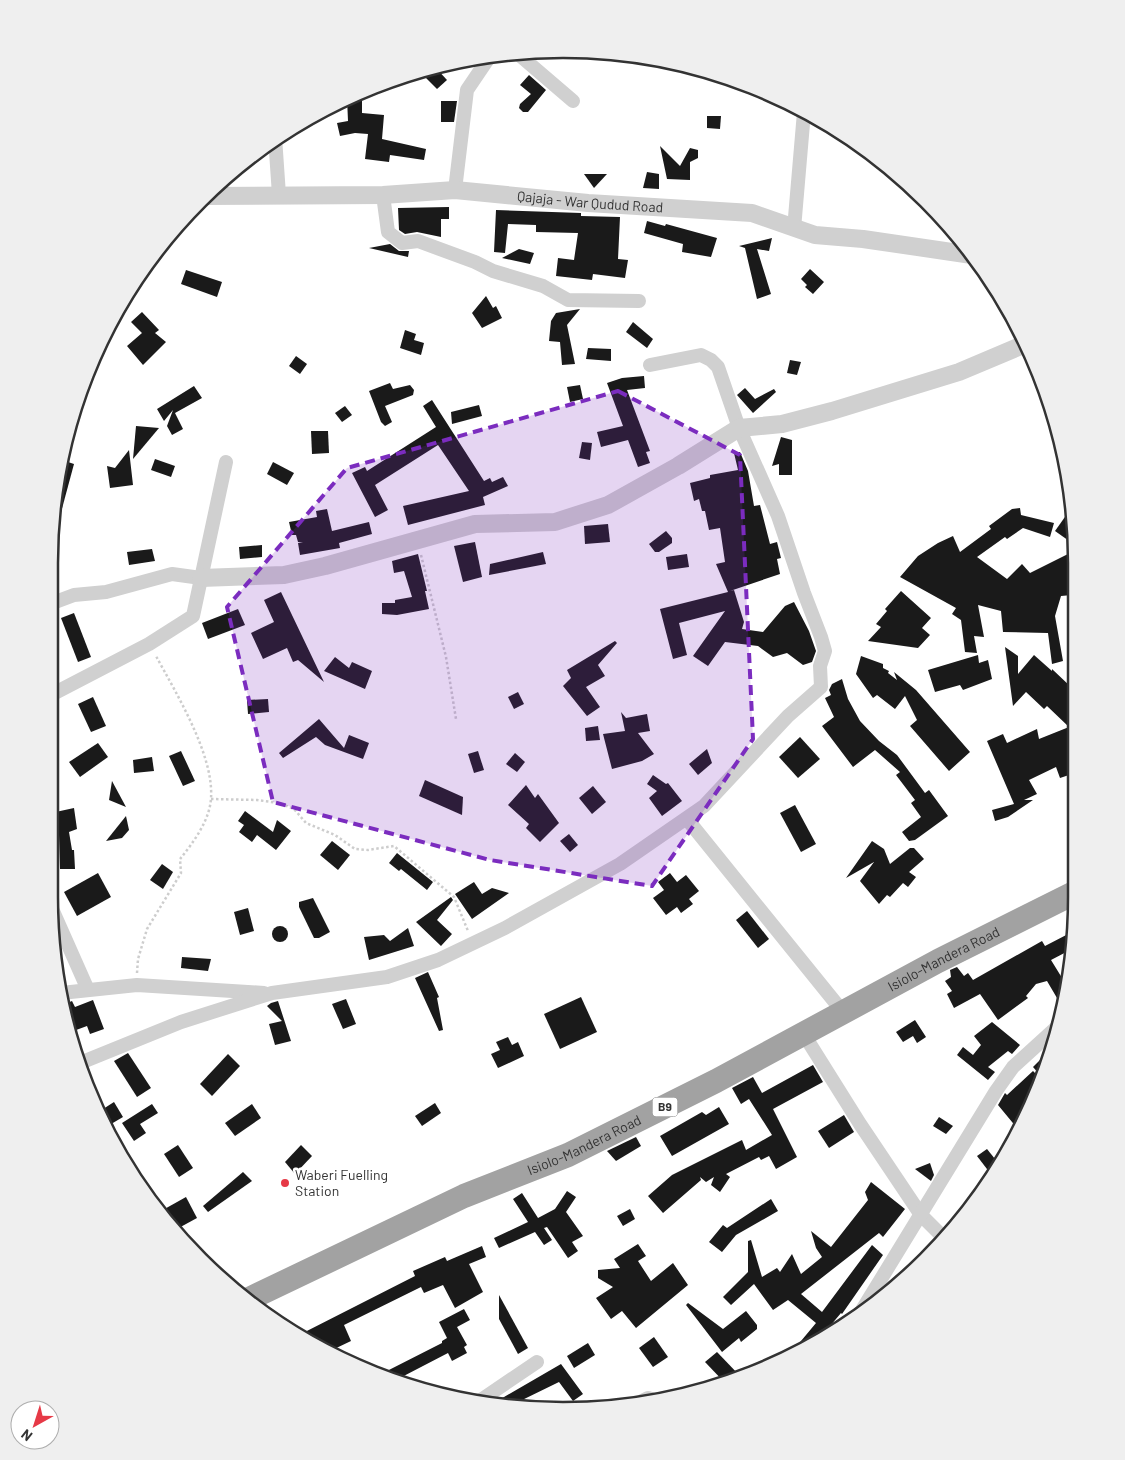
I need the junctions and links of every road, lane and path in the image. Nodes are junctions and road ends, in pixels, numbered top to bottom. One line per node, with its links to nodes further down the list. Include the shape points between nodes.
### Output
1 (524, 59): 3 (street)
2 (485, 64): 6 (street, via 467,90)
3 (573, 101)
4 (803, 119): 10 (street)
5 (276, 147): 7 (street)
6 (455, 190): 8 (street, Qajaja - War Qudud Road); 10 (street, Qajaja - War Qudud Road, via 588,203 752,212)
7 (279, 195): 8 (street, Qajaja - War Qudud Road); 9 (street, Qajaja - War Qudud Road)
8 (383, 195): 12 (street, via 388,232 402,243 418,242 543,286 568,300)
9 (215, 196)
10 (794, 229): 11 (street, Qajaja - War Qudud Road, via 815,235)
11 (962, 253)
12 (639, 301)
13 (1019, 347): 15 (street, via 952,374 832,411 782,424)
14 (650, 365): 15 (street, via 701,355 711,360 718,367)
15 (739, 428): 17 (street, via 608,505 555,522 475,524); 24 (street, via 778,516 821,637 825,651 820,666 821,687 782,722)
16 (226, 462): 18 (street)
17 (417, 539): 18 (street, via 284,575); 22 (path, via 446,657)
18 (200, 578): 19 (street, via 172,574 106,592 74,594); 20 (street, via 193,616)
19 (58, 601)
20 (149, 644): 21 (street); 23 (path, via 203,749)
21 (58, 691)
22 (456, 719)
23 (211, 799): 27 (path, via 279,803 294,809 306,823 335,835 355,849 394,846 454,897 468,930); 28 (path, via 198,837 180,858 181,873 147,929 138,959)
24 (688, 819): 27 (street, via 620,864); 32 (street)
25 (1068, 896): 32 (highway, Isiolo-Mandera Road / B9)
26 (59, 924): 29 (street)
27 (470, 944): 31 (street, via 438,960 387,977)
28 (137, 985): 29 (street); 31 (street)
29 (88, 990): 30 (street)
30 (66, 992)
31 (272, 993): 35 (street, via 182,1022)
32 (843, 1012): 33 (highway, Isiolo-Mandera Road / B9)
33 (803, 1033): 36 (street); 38 (highway, Isiolo-Mandera Road / B9, via 568,1155 464,1196)
34 (1048, 1035): 36 (street, via 1013,1067 977,1120)
35 (84, 1061)
36 (921, 1215): 37 (street); 39 (street)
37 (939, 1233)
38 (254, 1297)
39 (871, 1297)
40 (537, 1362): 41 (street)
41 (486, 1396)

